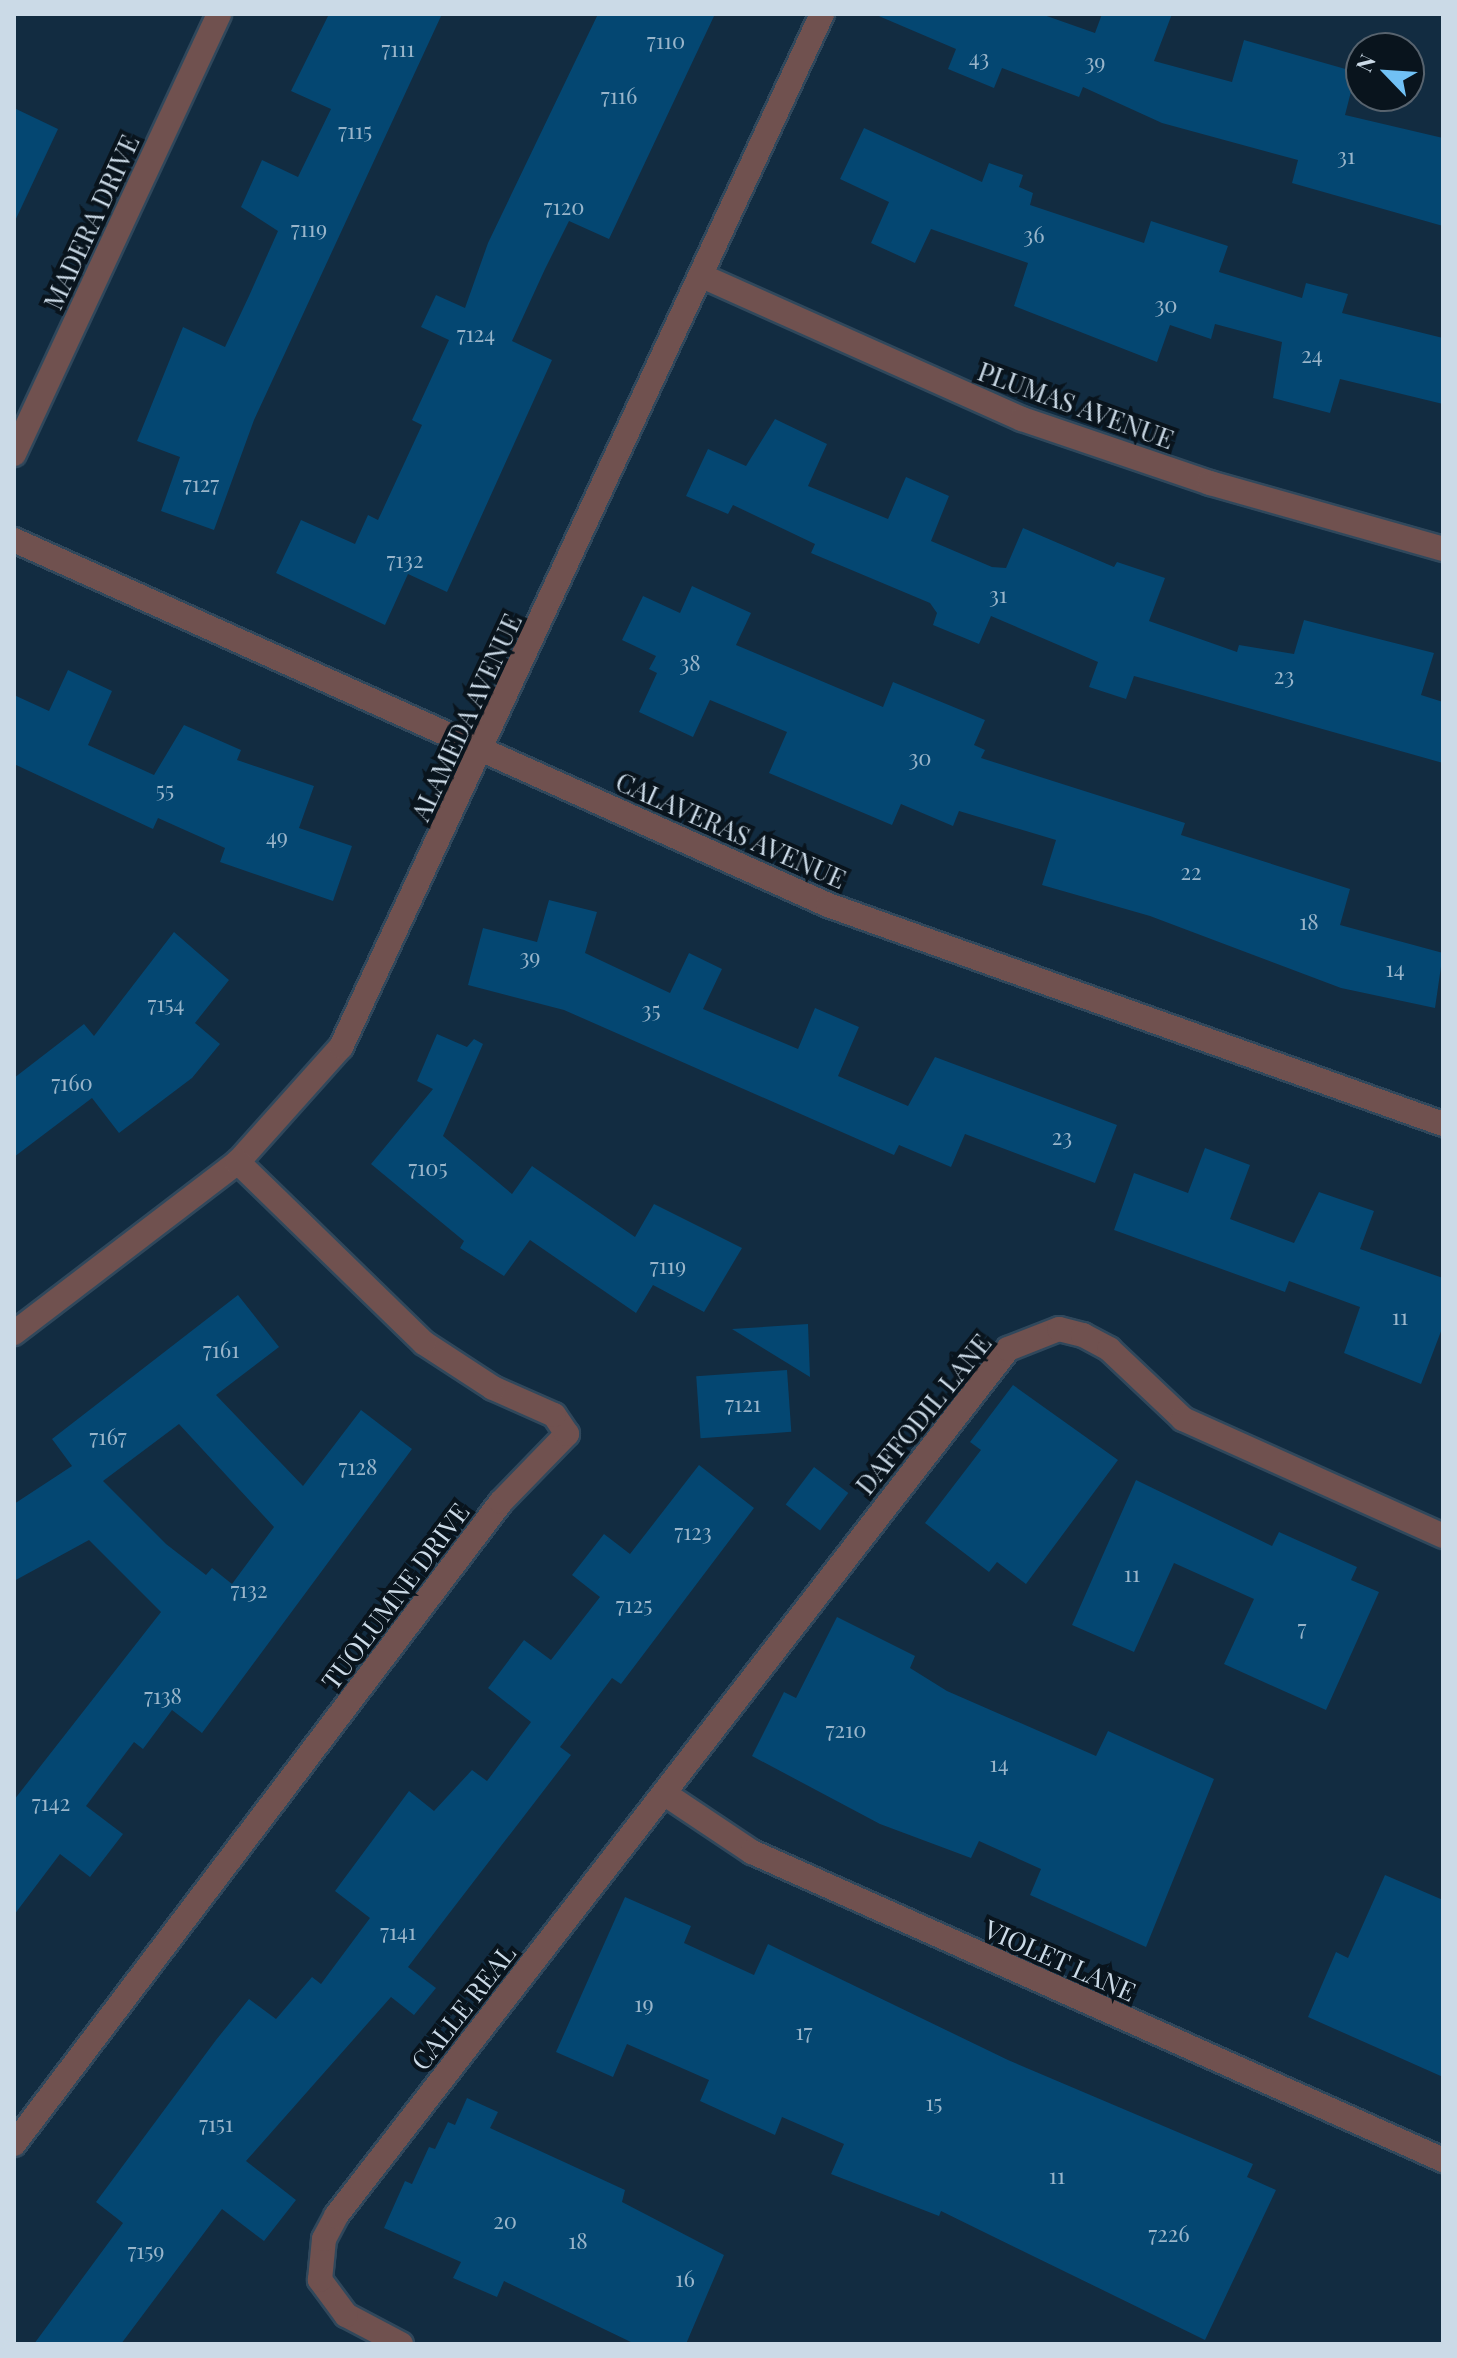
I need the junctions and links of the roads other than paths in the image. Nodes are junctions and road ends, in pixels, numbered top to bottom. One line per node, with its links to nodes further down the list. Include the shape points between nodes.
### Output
1 (219, 14): 4 (street, MADERA DRIVE)
2 (822, 14): 3 (street, ALAMEDA AVENUE)
3 (702, 276): 6 (street, PLUMAS AVENUE, via 1022,419 1200,480); 7 (street, ALAMEDA AVENUE)
4 (14, 454)
5 (14, 540): 7 (street, CALAVERAS AVENUE)
6 (1443, 549)
7 (482, 749): 8 (street, CALAVERAS AVENUE, via 828,905); 9 (street, ALAMEDA AVENUE, via 341,1047)
8 (1443, 1124)
9 (238, 1162): 10 (street, ALAMEDA AVENUE); 13 (street, TUOLUMNE DRIVE, via 424,1343 483,1382 554,1415 567,1434 501,1502)
10 (14, 1333)
11 (1443, 1536): 12 (street, DAFFODIL LANE, via 1183,1419 1109,1349 1083,1335 1059,1329 1032,1335 989,1368)
12 (665, 1794): 14 (street, VIOLET LANE, via 752,1852); 15 (street, CALLE REAL, via 336,2216 318,2262 332,2301)
13 (14, 2144)
14 (1443, 2160)
15 (401, 2344)

